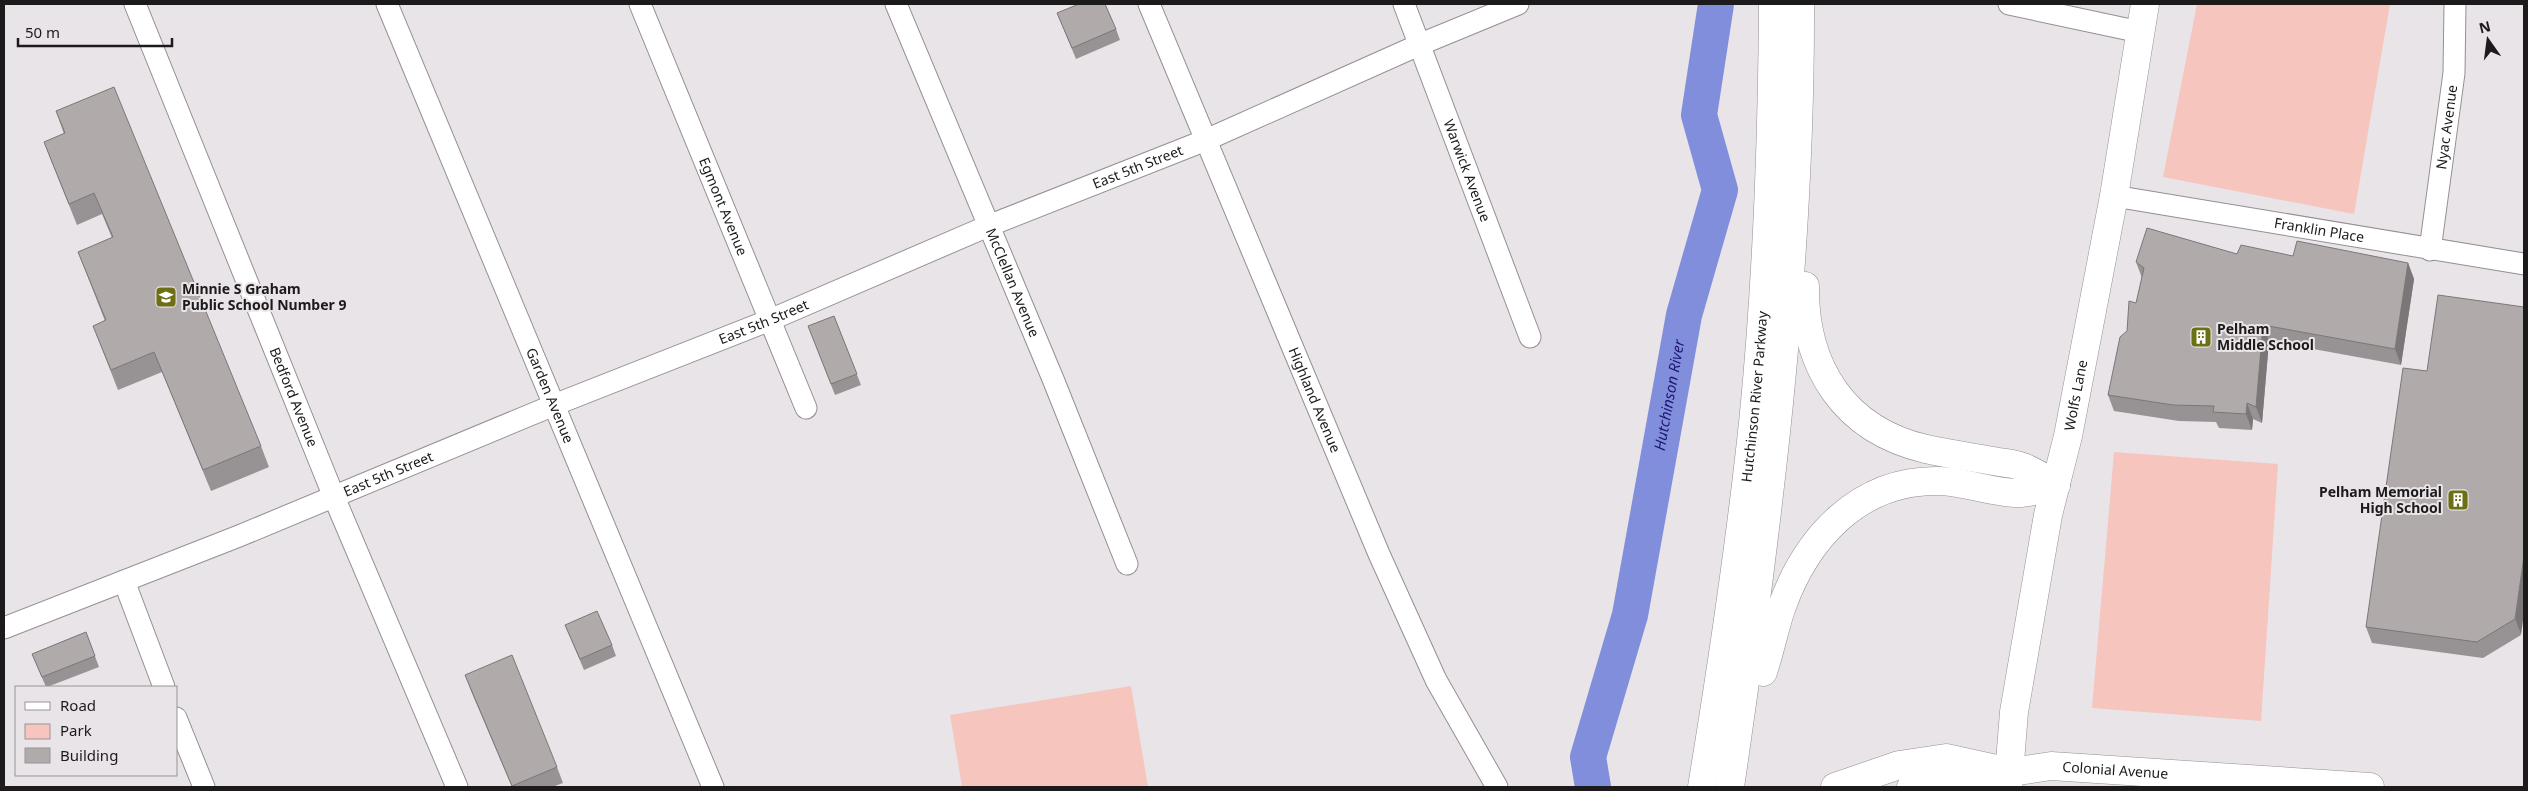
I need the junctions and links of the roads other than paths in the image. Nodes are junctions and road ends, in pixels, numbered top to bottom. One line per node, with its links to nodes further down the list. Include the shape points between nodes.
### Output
1 (135, 4): 26 (street, Bedford Avenue)
2 (387, 4): 23 (street, Garden Avenue)
3 (640, 4): 21 (street, Egmont Avenue)
4 (896, 4): 18 (street, McClellan Avenue)
5 (1149, 4): 15 (street, Highland Avenue)
6 (1404, 4): 14 (street, Warwick Avenue)
7 (1518, 4): 14 (street, East 5th Street)
8 (1773, 4): 34 (main road, Hutchinson River Parkway, via 1768,210 1756,394 1744,506)
9 (1800, 4): 16 (main road, Hutchinson River Parkway)
10 (2009, 4): 13 (street)
11 (2145, 4): 13 (main road, Wolfs Lane)
12 (2455, 4): 19 (street, Nyac Avenue, via 2454,73)
13 (2140, 32): 17 (main road, Wolfs Lane)
14 (1420, 44): 15 (street, East 5th Street); 22 (street, Warwick Avenue)
15 (1206, 140): 18 (street, East 5th Street); 39 (street, Highland Avenue, via 1379,554 1436,680)
16 (1796, 191): 25 (main road, via 1808,333 1820,368 1844,401 1868,424 1903,442 2022,466); 32 (main road, Hutchinson River Parkway, via 1771,493)
17 (2114, 196): 19 (street, Franklin Place); 25 (main road, Wolfs Lane)
18 (988, 226): 21 (street, East 5th Street); 27 (street, McClellan Avenue)
19 (2430, 250): 20 (street, Franklin Place)
20 (2524, 264)
21 (770, 320): 23 (street, East 5th Street); 24 (street, Egmont Avenue)
22 (1530, 337)
23 (554, 406): 26 (street, East 5th Street); 38 (street, Garden Avenue)
24 (806, 408)
25 (2056, 485): 32 (main road, via 2020,493 1952,482 1917,482 1879,492 1847,510 1820,537 1796,574); 33 (main road, Wolfs Lane, via 2014,712)
26 (334, 497): 28 (street, East 5th Street); 37 (street, Bedford Avenue)
27 (1126, 564)
28 (124, 581): 29 (street, East 5th Street); 30 (street)
29 (4, 628)
30 (164, 686)
31 (178, 723): 36 (street)
32 (1736, 746): 40 (main road, Hutchinson River Parkway)
33 (2009, 779): 35 (main road, Colonial Avenue, via 2051,766); 41 (main road, Colonial Avenue, via 1946,758 1899,765); 42 (main road, Colonial Avenue)
34 (1702, 785)
35 (2308, 786): 43 (main road, Colonial Avenue)
36 (204, 787)
37 (457, 787)
38 (713, 787)
39 (1496, 787)
40 (1730, 787)
41 (1835, 787)
42 (1911, 787)
43 (2370, 787)

